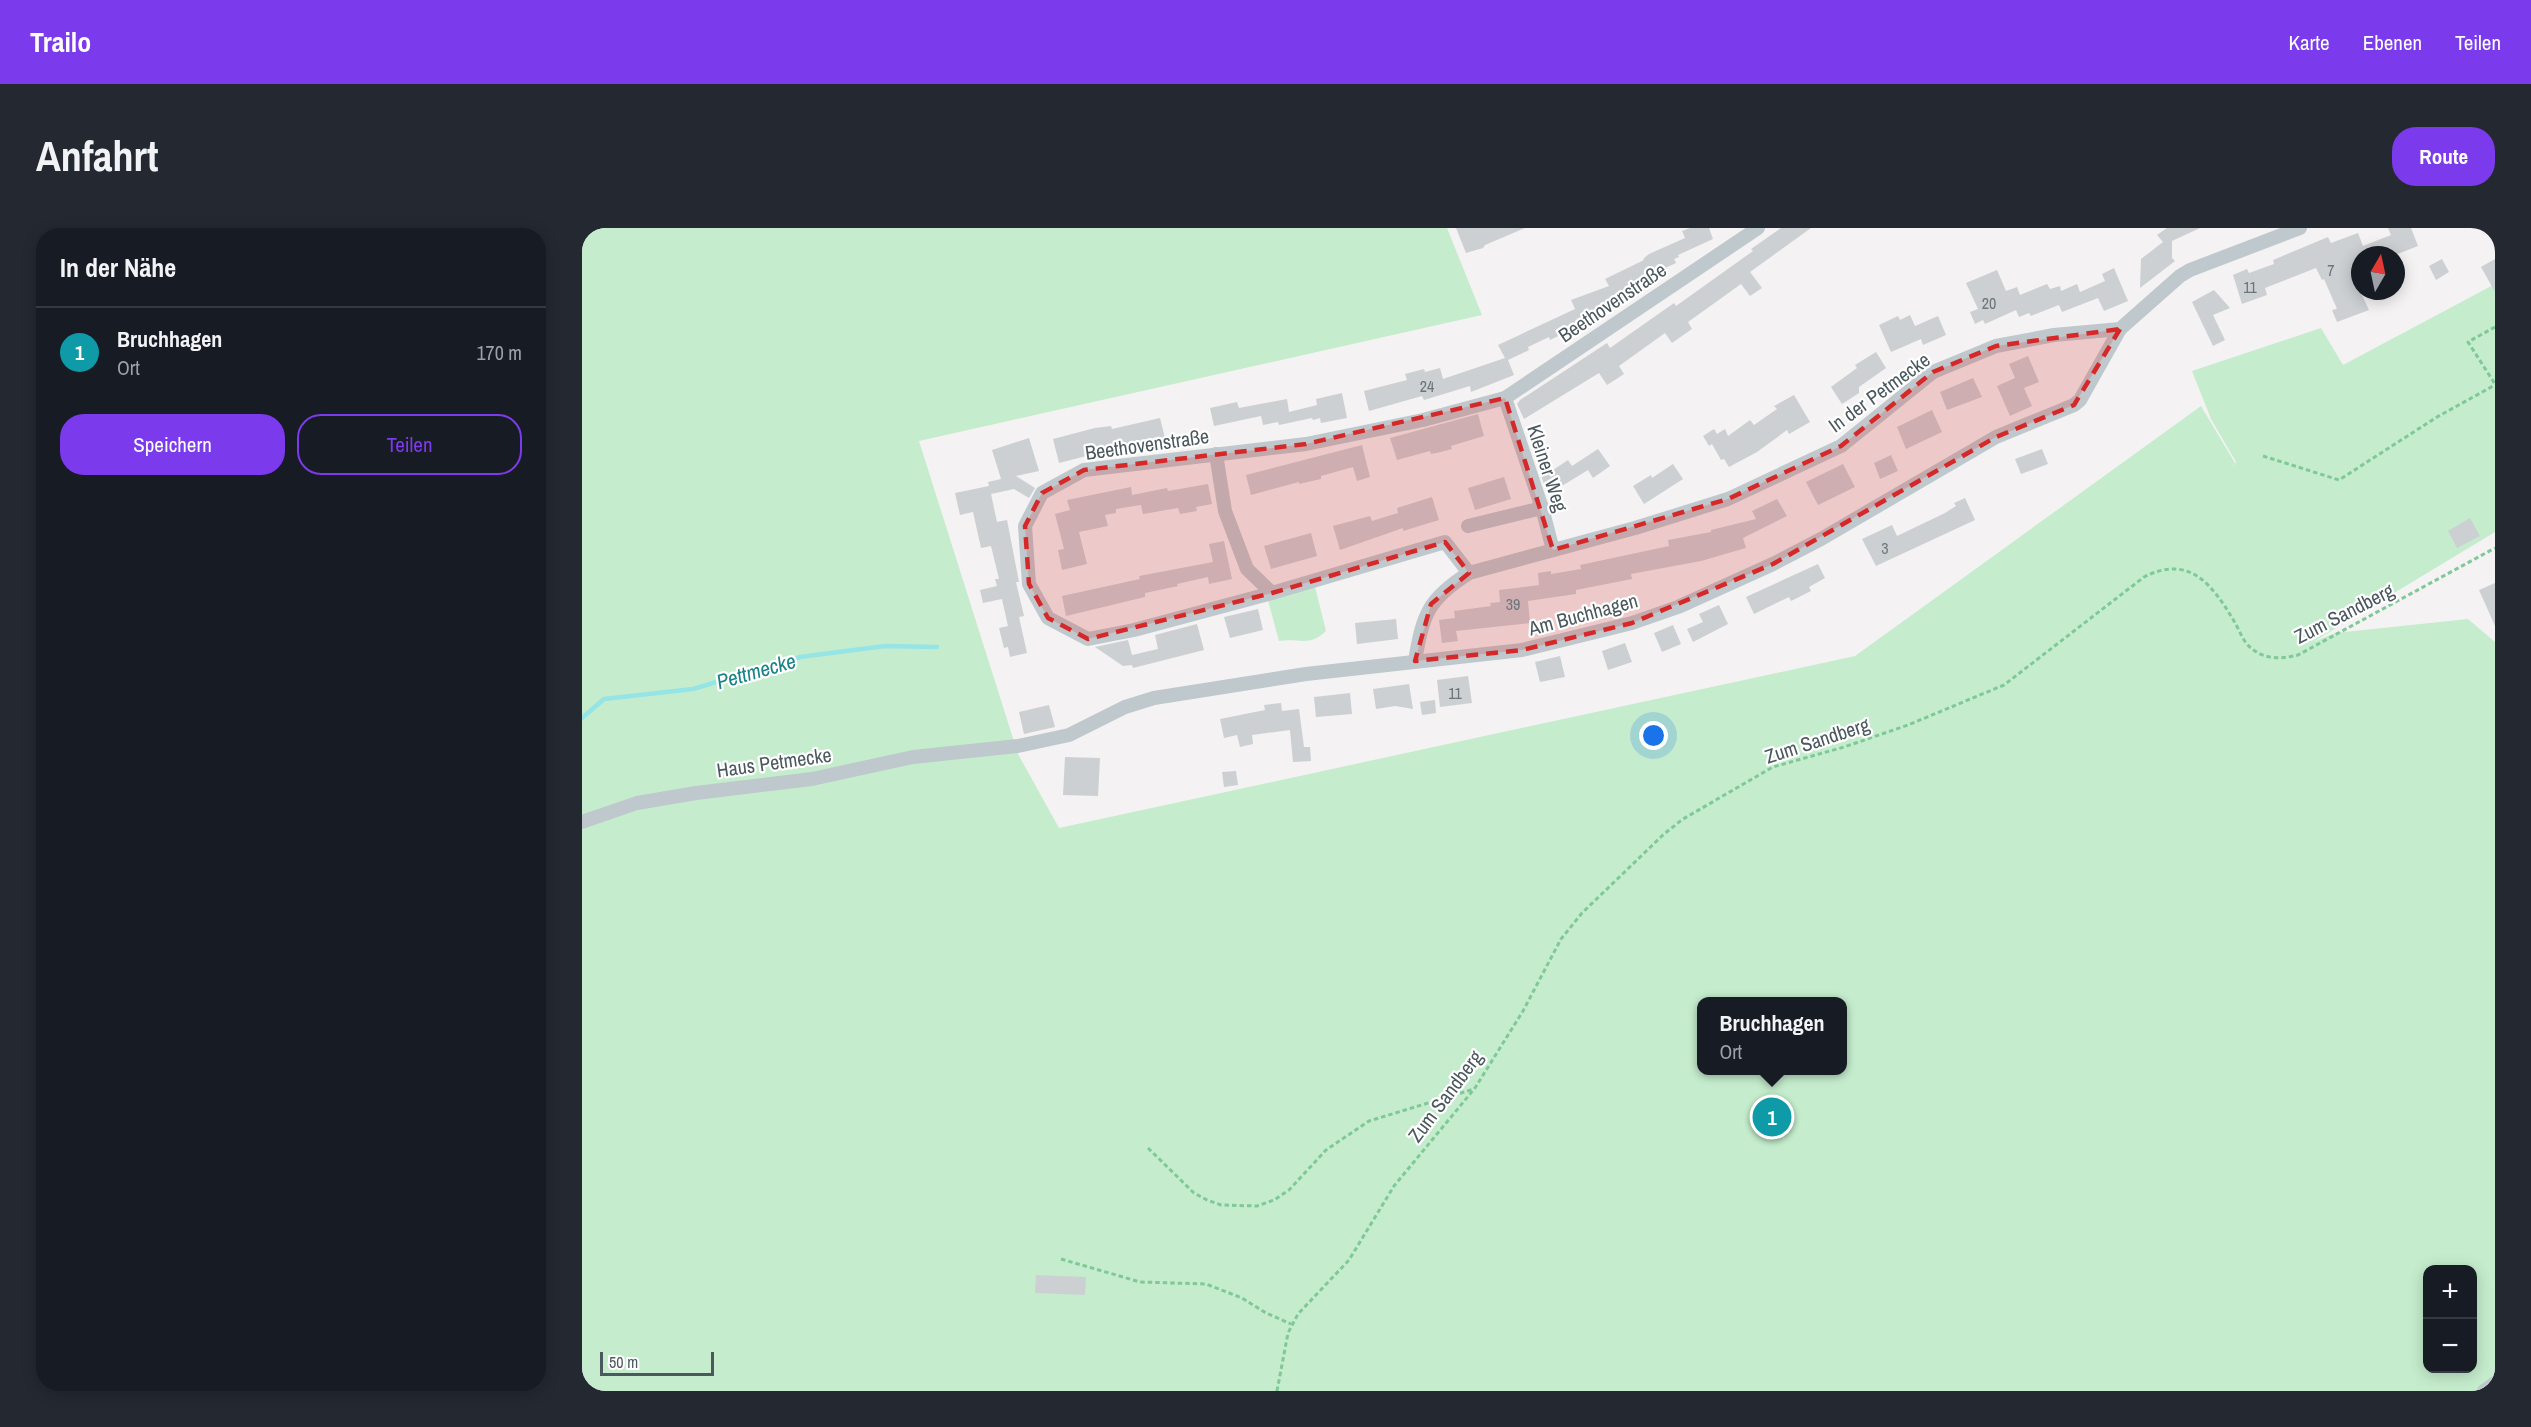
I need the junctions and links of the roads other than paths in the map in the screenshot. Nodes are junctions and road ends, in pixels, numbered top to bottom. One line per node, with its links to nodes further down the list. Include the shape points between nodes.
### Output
1 (1758, 228): 6 (street, Beethovenstraße)
2 (2263, 228): 4 (street)
3 (2300, 228): 4 (street)
4 (2276, 236): 5 (street, via 2180,276)
5 (2120, 329): 10 (street, In der Petmecke, via 2054,335 1996,346 1934,372 1841,446 1728,499); 13 (street, Am Buchhagen, via 2074,405 1995,437 1821,539 1732,583 1632,623 1522,650)
6 (1505, 398): 7 (street, Beethovenstraße, via 1306,444); 8 (street, Kleiner Weg)
7 (1216, 454): 12 (street, via 1225,512 1247,569); 12 (street, Beethovenstraße, via 1084,470 1042,493 1025,526 1029,584 1048,618 1088,639)
8 (1542, 507): 9 (street); 10 (street, Kleiner Weg)
9 (1468, 526)
10 (1553, 550): 11 (street, In der Petmecke)
11 (1469, 573): 12 (street, Beethovenstraße, via 1445,542); 13 (street, In der Petmecke, via 1431,604)
12 (1272, 593)
13 (1415, 661): 14 (street, Am Buchhagen, via 1154,698 1125,707 1069,735)
14 (975, 750): 15 (street, Haus Petmecke, via 913,757 812,779 637,803)
15 (582, 822)
16 (2495, 1383): 17 (street)
17 (2484, 1391)

